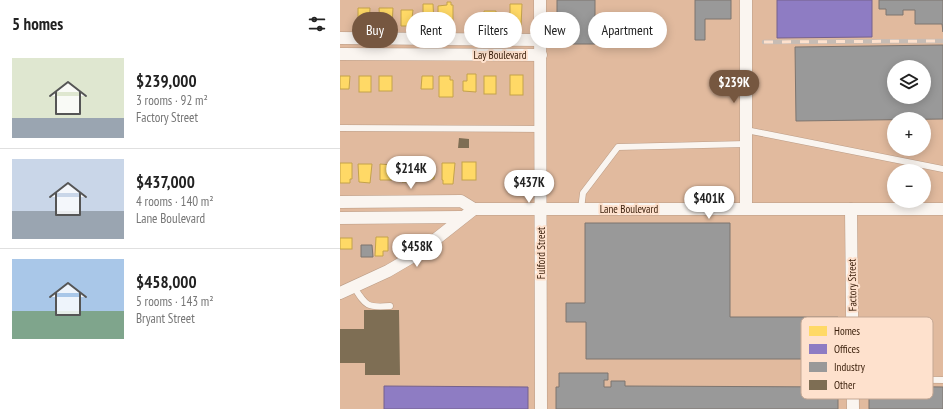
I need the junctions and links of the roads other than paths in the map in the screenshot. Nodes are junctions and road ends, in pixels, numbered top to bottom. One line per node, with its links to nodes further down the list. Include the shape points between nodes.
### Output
1 (540, 0): 3 (street, Fulford Street)
2 (746, 0): 15 (street)
3 (540, 12)
4 (340, 38): 5 (street, Lay Boulevard)
5 (352, 38)
6 (398, 39): 7 (street, Lay Boulevard)
7 (530, 40)
8 (388, 48): 11 (street)
9 (541, 48): 12 (street, Fulford Street)
10 (340, 54): 11 (street, Lay Boulevard)
11 (388, 54): 12 (street, Lay Boulevard)
12 (541, 55): 14 (street, Fulford Street)
13 (340, 128): 14 (lane)
14 (541, 129): 21 (street, Fulford Street)
15 (746, 130): 16 (street); 17 (lane)
16 (746, 144): 19 (street); 22 (lane, via 618,147 583,193)
17 (943, 169)
18 (340, 202): 20 (street, Lane Boulevard, via 461,201)
19 (746, 208): 22 (street, Lane Boulevard); 23 (street, Lane Boulevard)
20 (474, 209): 21 (street, Lane Boulevard); 25 (street)
21 (541, 209): 22 (street, Lane Boulevard); 31 (street, Fulford Street)
22 (581, 209)
23 (851, 209): 24 (street, Lane Boulevard); 30 (street, Factory Street)
24 (943, 209)
25 (462, 217): 26 (street); 27 (street, via 424,250 388,272)
26 (340, 218)
27 (354, 287): 28 (street); 29 (lane, via 369,306)
28 (340, 293)
29 (390, 306)
30 (852, 317)
31 (541, 409)

